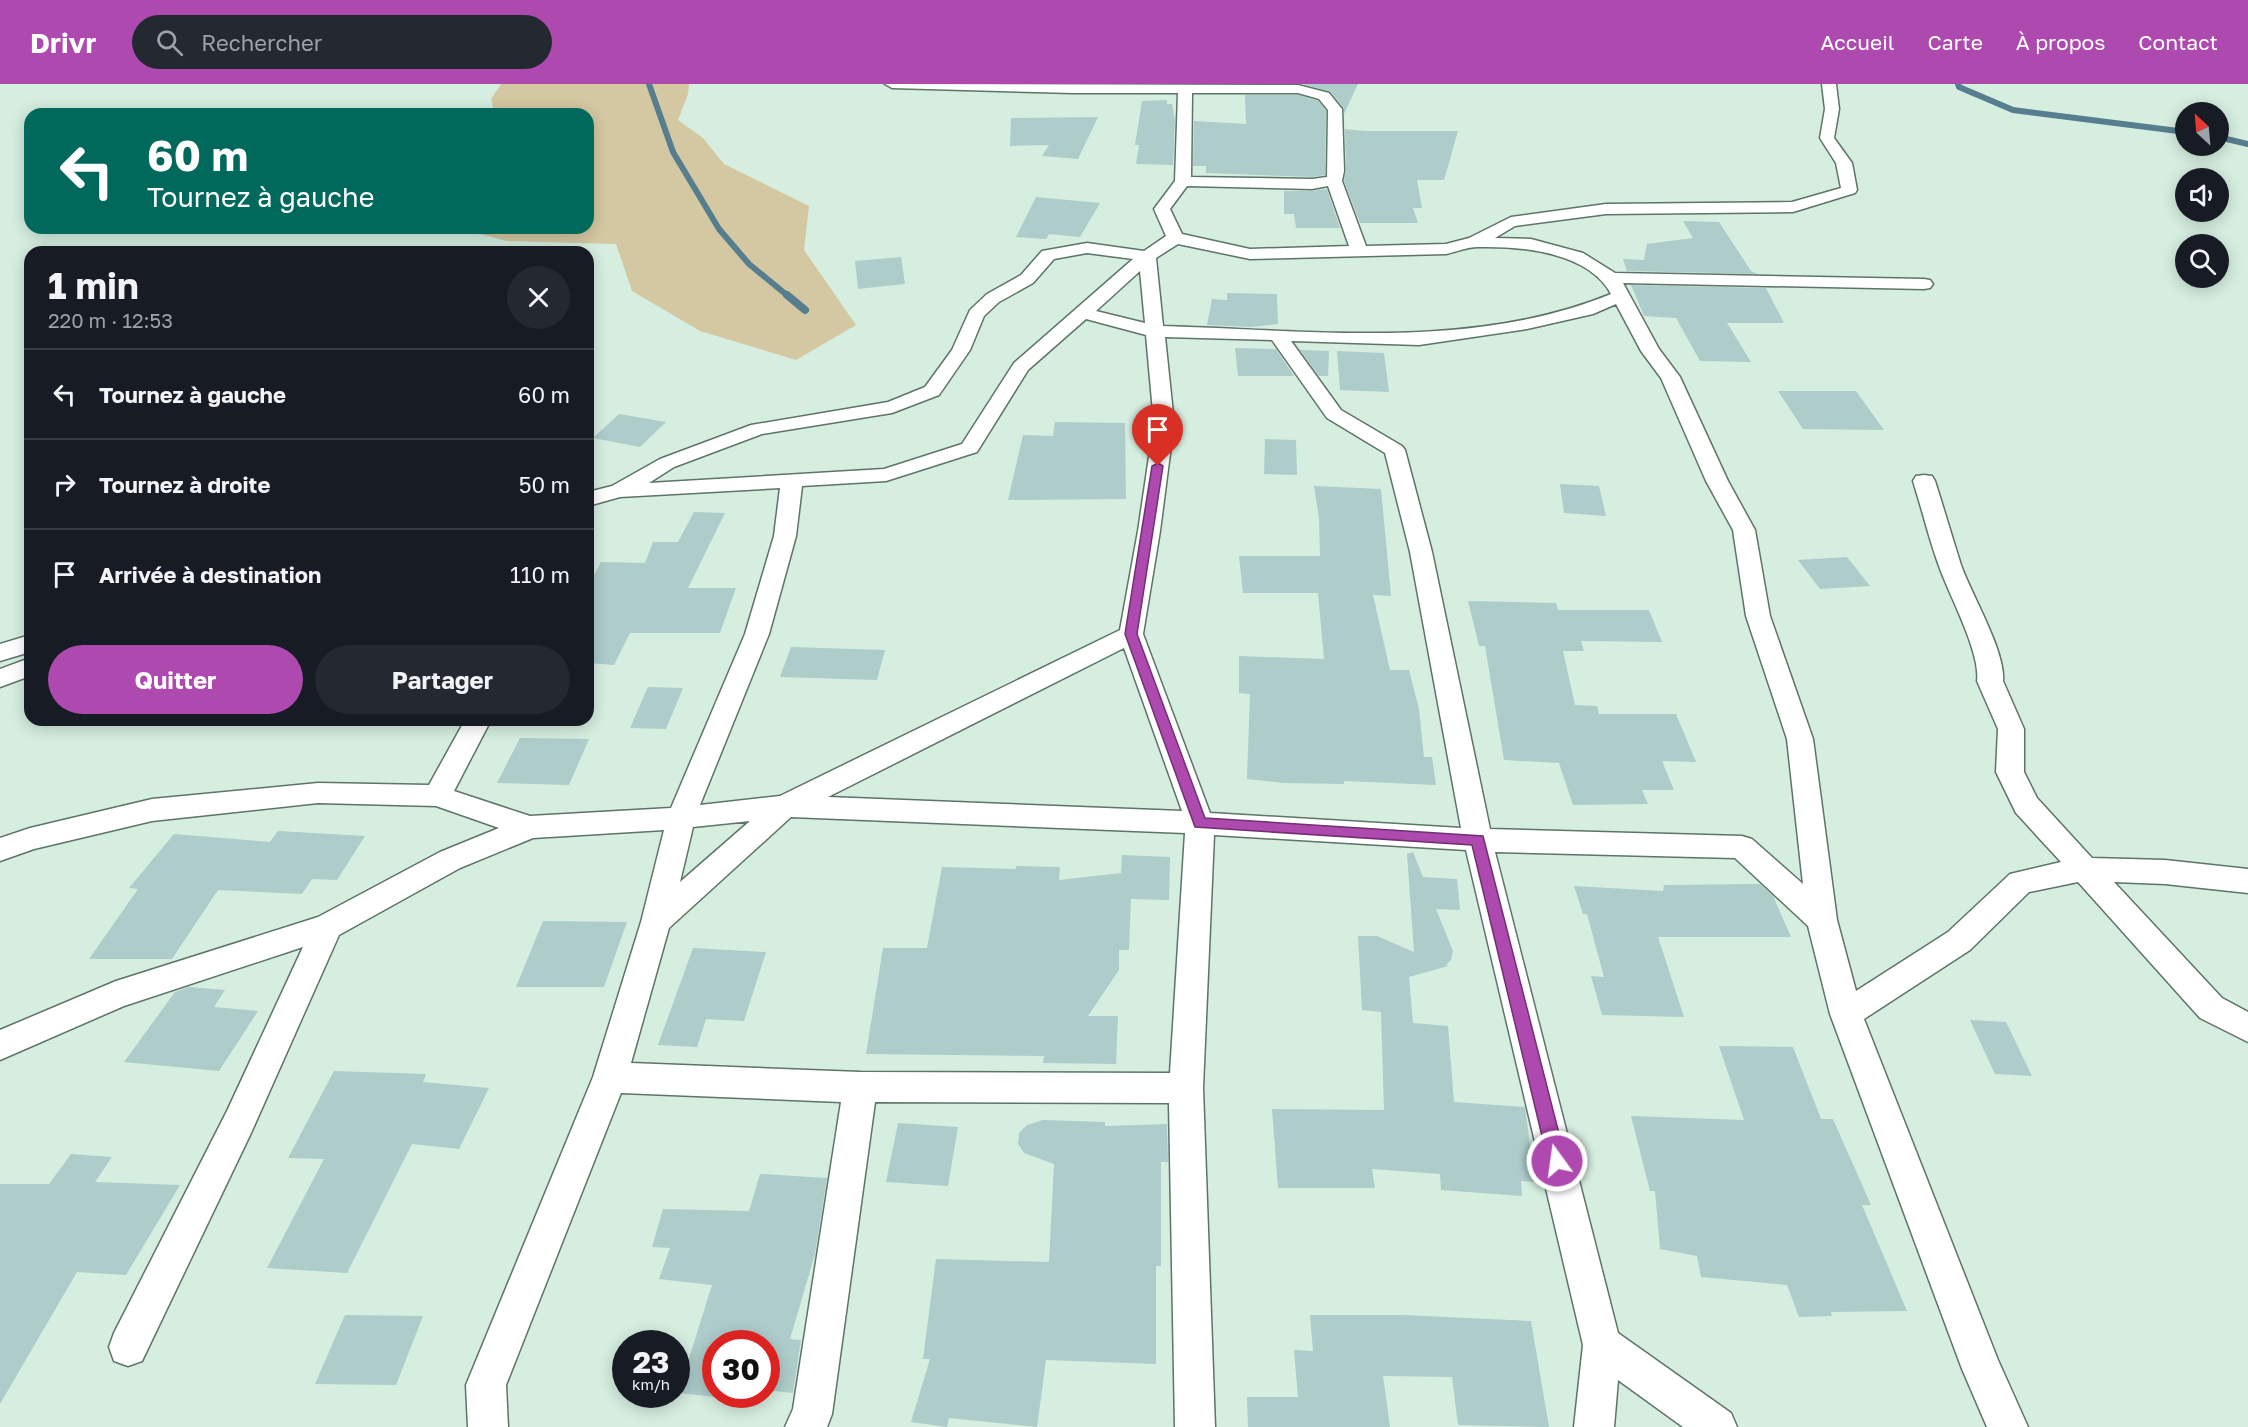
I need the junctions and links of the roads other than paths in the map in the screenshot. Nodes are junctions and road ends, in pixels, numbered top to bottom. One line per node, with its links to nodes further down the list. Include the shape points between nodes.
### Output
1 (892, 84): 3 (street)
2 (1829, 84): 8 (street, via 1832,109 1827,138 1844,163 1850,190 1793,207 1606,209 1511,222)
3 (983, 85): 4 (street)
4 (1185, 87): 5 (street); 6 (street, via 1298,89 1324,96 1335,109)
5 (1183, 181): 6 (street); 7 (street, via 1162,208)
6 (1334, 181): 9 (street)
7 (1175, 238): 9 (street, via 1250,254); 10 (street)
8 (1475, 242): 9 (street, via 1446,249); 12 (street, via 1531,243 1577,257)
9 (1359, 251)
10 (1146, 256): 13 (street); 14 (street); 18 (street, via 1087,248 1048,255 1027,279 993,298 976,314 961,350 932,391 892,407 758,429 667,463)
11 (1924, 284): 12 (street)
12 (1616, 287): 15 (street, via 1587,310 1527,324 1419,339); 35 (street, via 1650,351 1670,377 1743,530 1758,616 1800,739)
13 (1084, 313): 14 (street); 16 (street, via 1021,367 970,448 886,475)
14 (1152, 332): 15 (street); 20 (street, via 1164,423)
15 (1278, 336): 31 (street, via 1334,414 1395,450 1421,552)
16 (792, 481): 18 (street); 28 (street, via 785,536 757,634)
17 (1924, 481): 33 (street, via 1950,566 1987,657 1990,681 2011,729 2010,772 2026,805)
18 (620, 491): 19 (street)
19 (594, 498)
20 (1131, 634): 27 (street); 29 (street)
21 (24, 645): 22 (street)
22 (0, 653)
23 (24, 670): 24 (street)
24 (0, 678)
25 (475, 726): 26 (street)
26 (437, 796): 30 (street); 32 (street, via 318,793 152,810 30,839)
27 (785, 806): 28 (street); 29 (street); 36 (street)
28 (681, 818): 30 (street); 36 (street)
29 (1200, 824): 31 (street); 43 (street)
30 (530, 827): 37 (street, via 450,860)
31 (1478, 840): 35 (street, via 1742,847); 44 (street)
32 (0, 850)
33 (2085, 869): 34 (street); 38 (street, via 2020,882 1959,941); 39 (street, via 2211,1008)
34 (2248, 881)
35 (1822, 920): 38 (street)
36 (656, 922): 41 (street)
37 (328, 926): 40 (street, via 116,995); 45 (street, via 239,1122)
38 (1846, 1014): 51 (street)
39 (2248, 1028)
40 (0, 1045)
41 (610, 1077): 42 (street); 46 (street, via 486,1385)
42 (860, 1087): 43 (street); 47 (street, via 812,1414)
43 (1186, 1088): 48 (street)
44 (1602, 1345): 49 (street); 50 (street)
45 (128, 1347)
46 (488, 1427)
47 (805, 1427)
48 (1195, 1427)
49 (1594, 1427)
50 (1717, 1427)
51 (2008, 1427)

